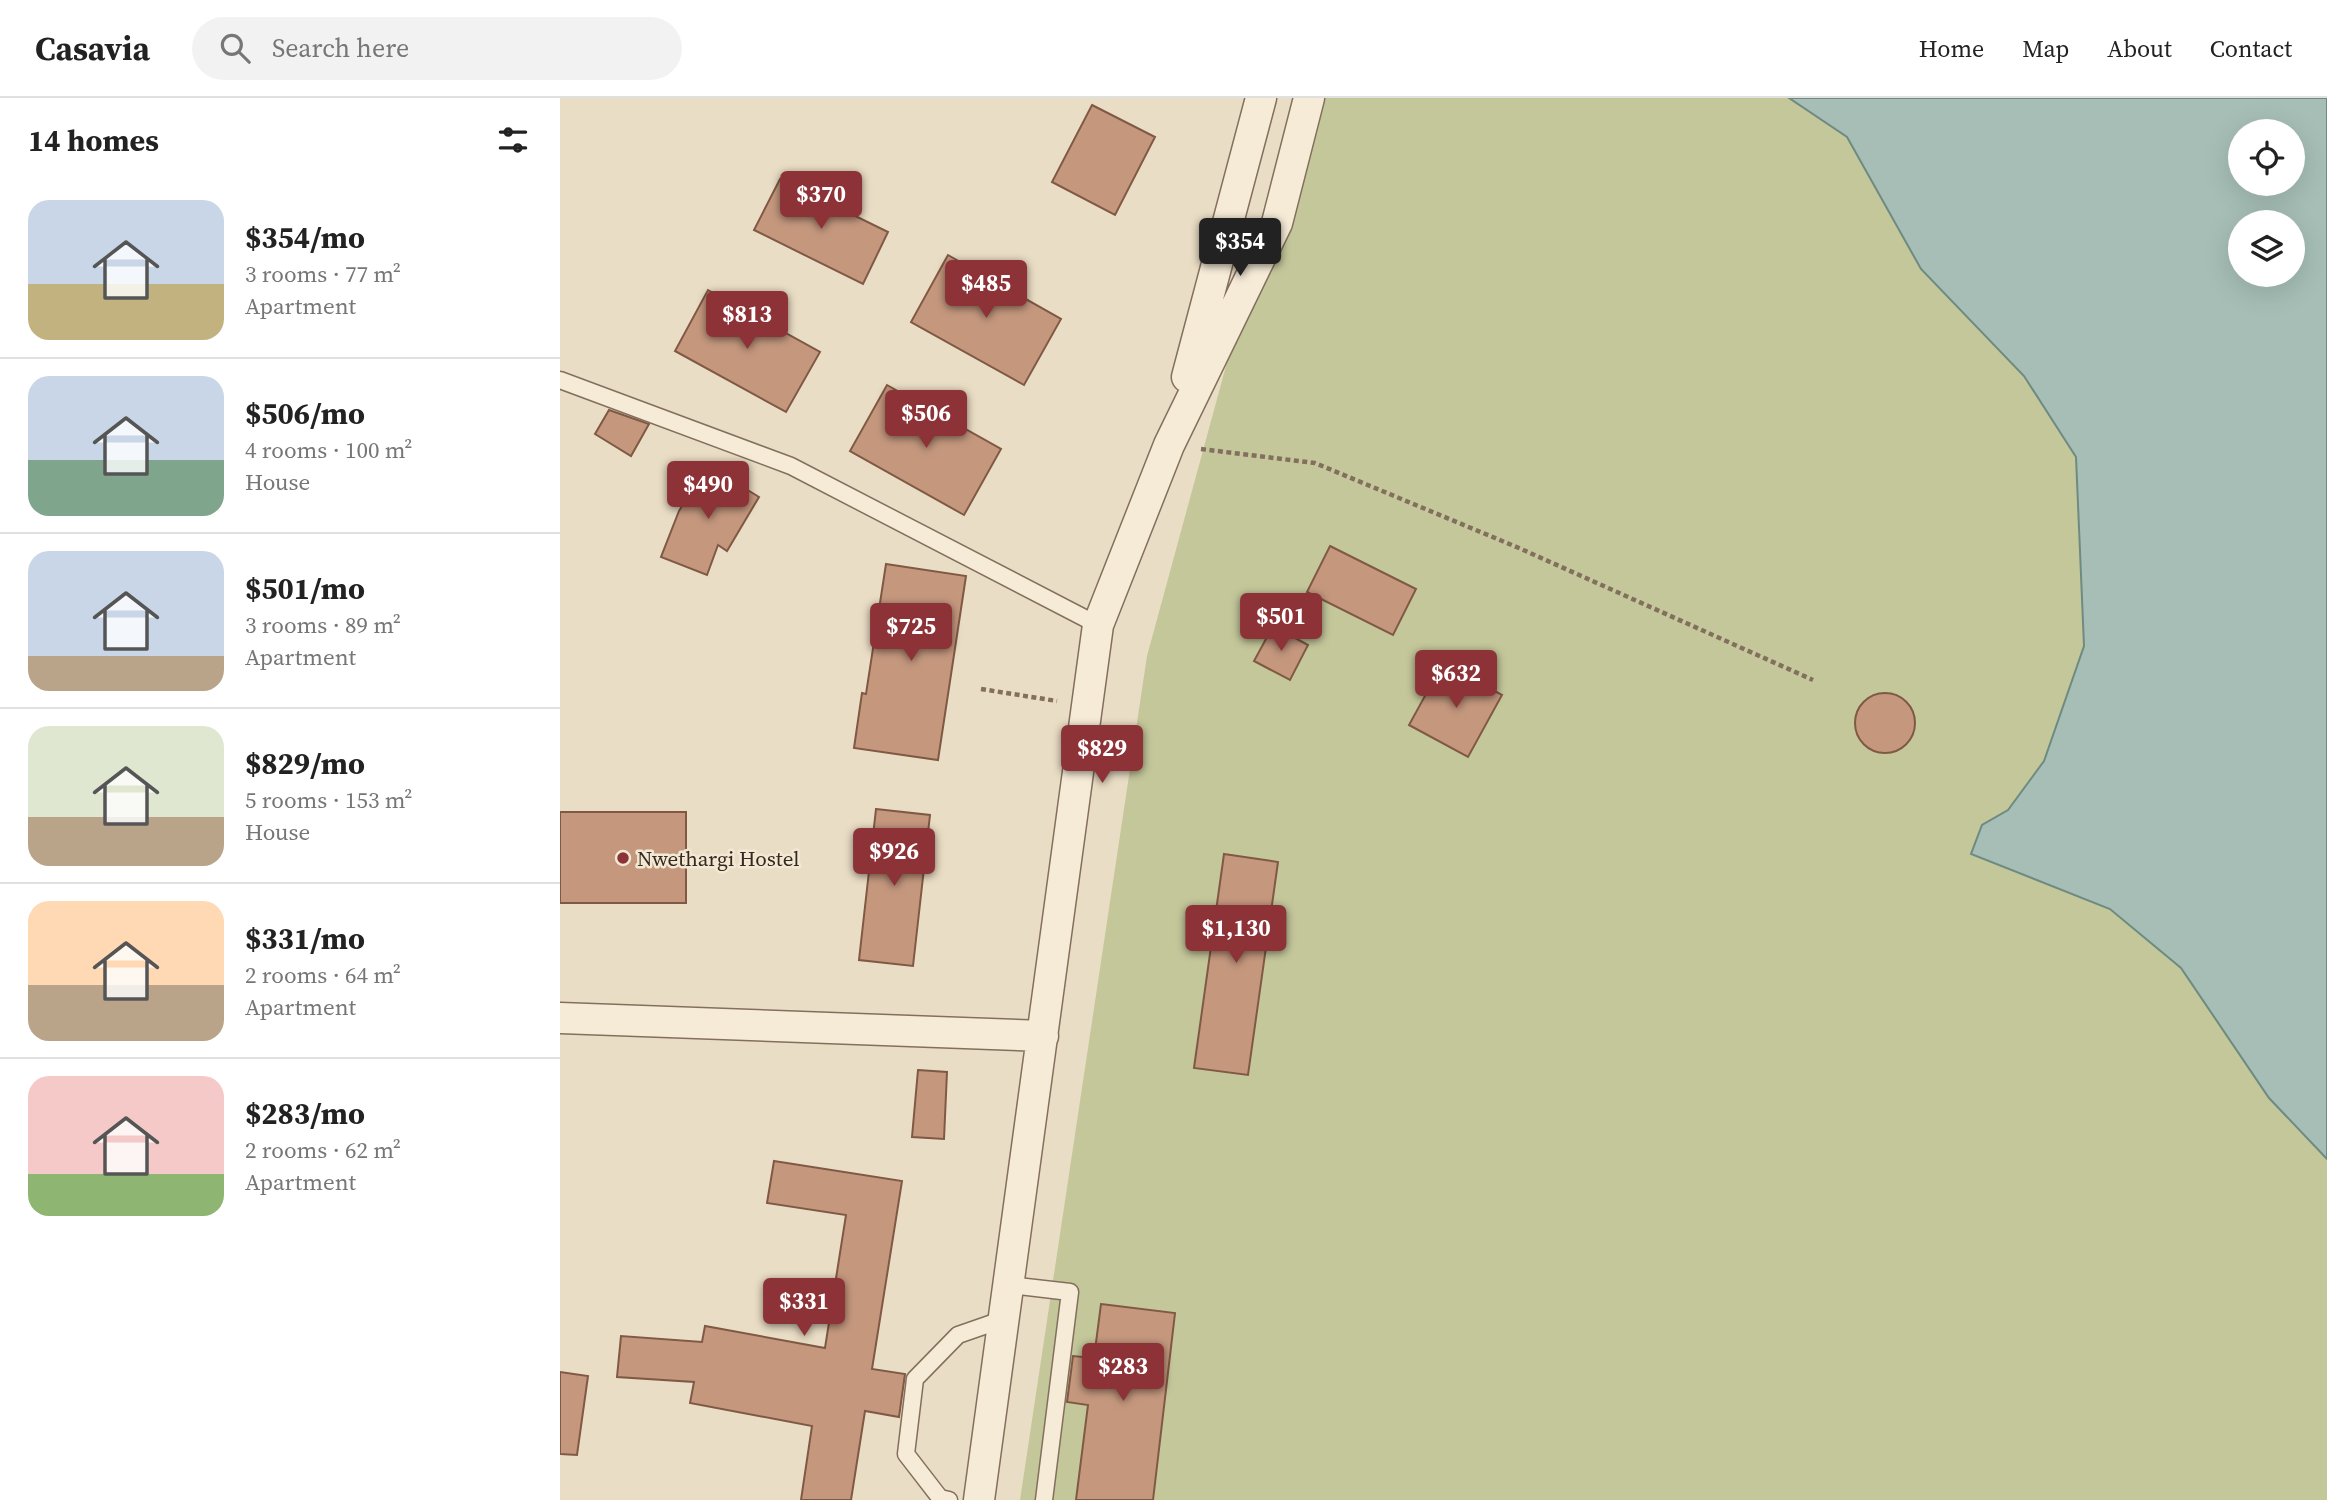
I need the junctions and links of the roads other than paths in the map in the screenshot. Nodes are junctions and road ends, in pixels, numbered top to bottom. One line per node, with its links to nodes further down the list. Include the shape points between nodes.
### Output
1 (1261, 98): 4 (street)
2 (1308, 98): 4 (street, via 1277,223)
3 (560, 380): 5 (lane, via 791,466)
4 (1169, 445): 5 (street)
5 (1098, 625): 7 (street)
6 (560, 1018): 7 (street)
7 (1043, 1036): 8 (street)
8 (1009, 1284): 9 (street); 12 (lane, via 1070,1292)
9 (1004, 1319): 10 (lane, via 958,1335 915,1379 906,1454 940,1498); 11 (street)
10 (950, 1500)
11 (979, 1500)
12 (1044, 1500)

